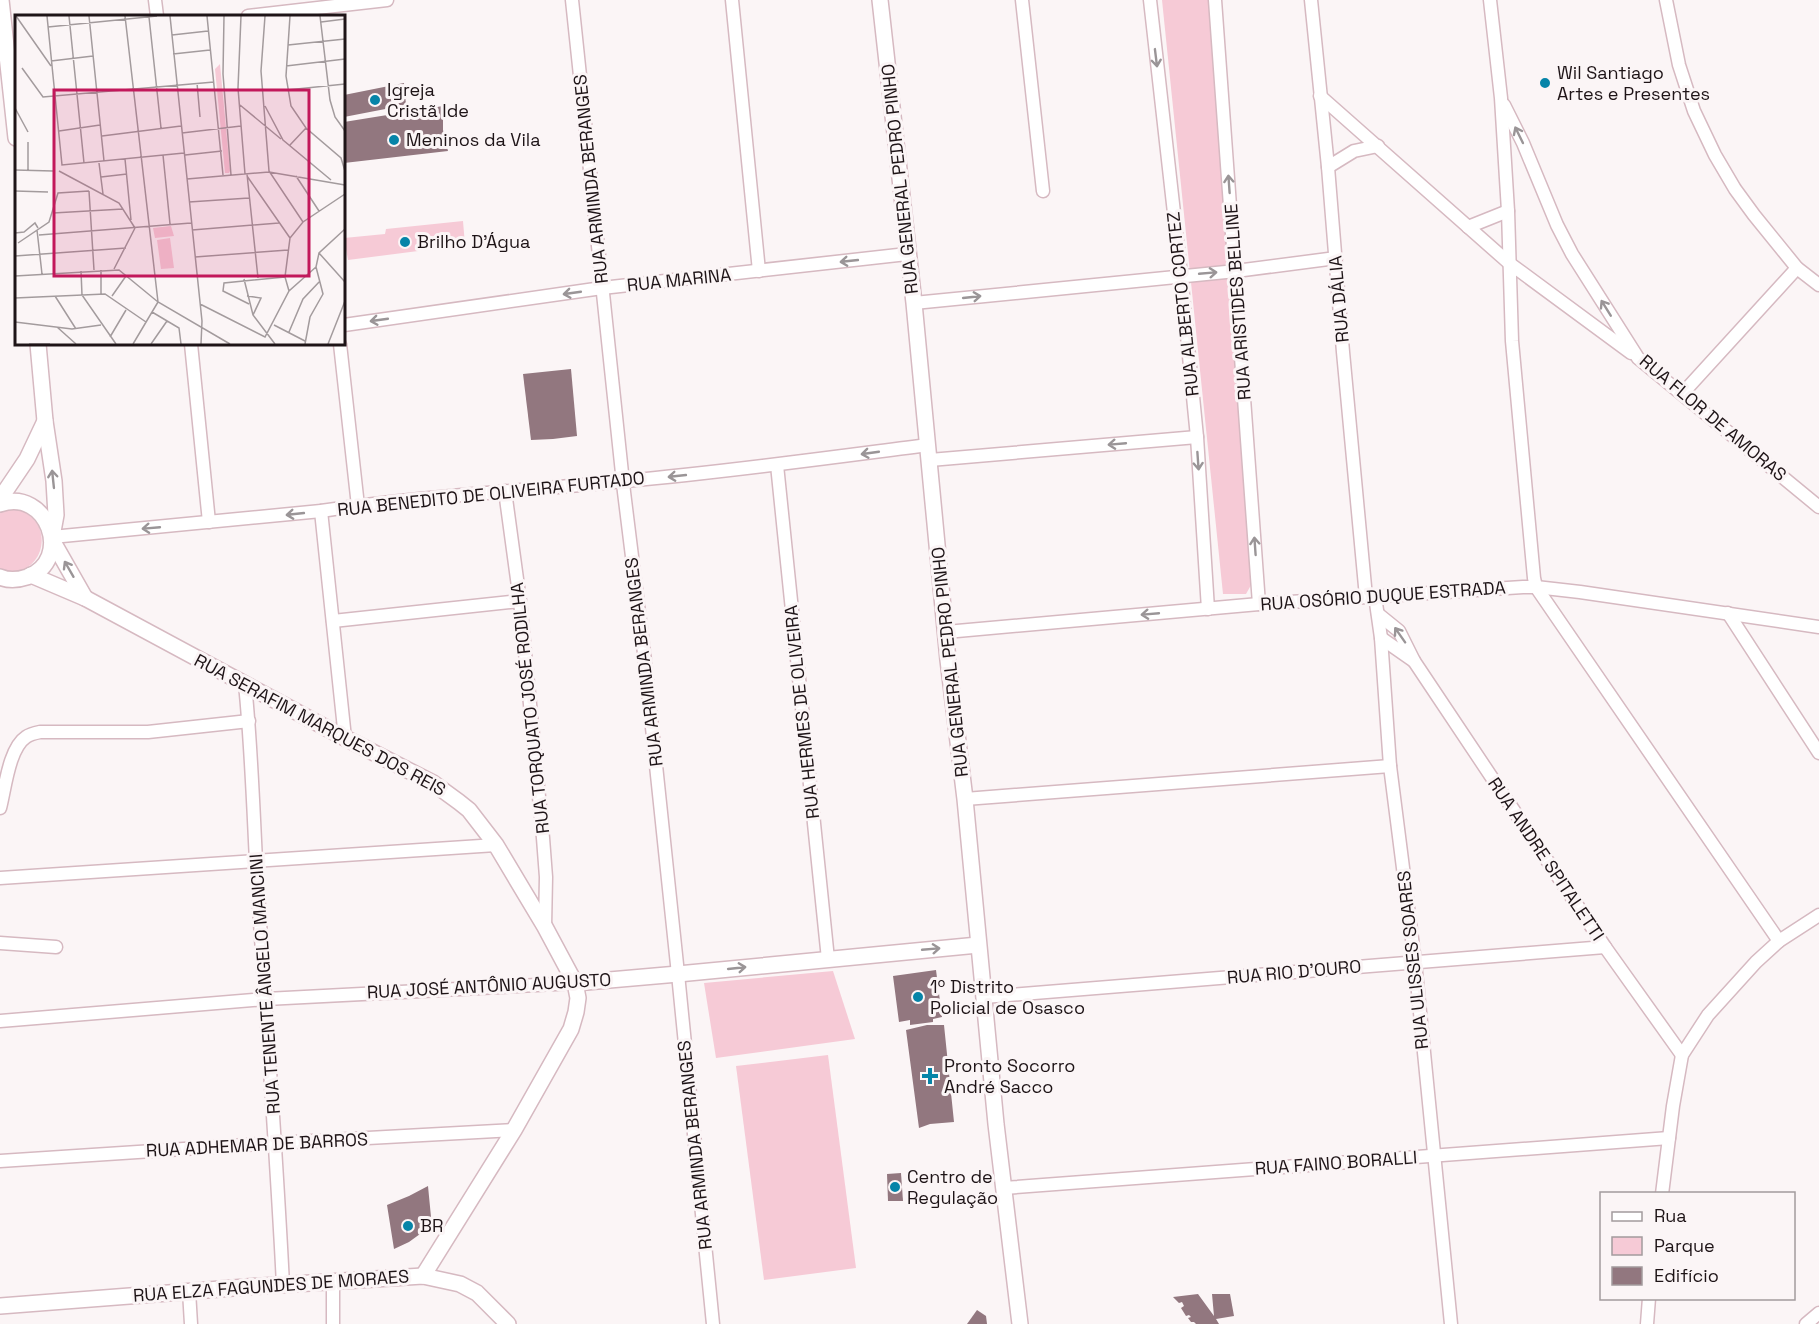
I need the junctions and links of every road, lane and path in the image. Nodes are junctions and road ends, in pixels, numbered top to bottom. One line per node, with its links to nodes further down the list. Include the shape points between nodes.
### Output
1 (1, 0): 16 (street)
2 (155, 0): 14 (street)
3 (387, 0): 13 (street)
4 (572, 0): 33 (street, RUA ARMINDA BERANGES)
5 (732, 0): 29 (street)
6 (880, 0): 25 (street, RUA GENERAL PEDRO PINHO)
7 (1022, 0): 22 (street)
8 (1150, 0): 31 (street, RUA ALBERTO CORTEZ, one-way to 31)
9 (1215, 0): 30 (street, RUA ARISTIDES BELLINE, one-way to 9)
10 (1311, 0): 17 (street, RUA DÁLIA)
11 (1490, 0): 18 (street, RUA FLOR DE AMORAS)
12 (1666, 0): 28 (street, via 1679,65 1694,111 1715,155 1741,198)
13 (302, 8): 15 (street)
14 (157, 15)
15 (255, 15)
16 (8, 38): 19 (street)
17 (1320, 96): 20 (street); 21 (street, RUA DÁLIA)
18 (1501, 98): 23 (street, RUA FLOR DE AMORAS); 39 (street, RUA FLOR DE AMORAS, one-way to 18, via 1567,244)
19 (15, 126)
20 (1378, 146): 21 (street, via 1354,151); 24 (street)
21 (1328, 167): 26 (street, RUA DÁLIA)
22 (1043, 191)
23 (1508, 211): 24 (street); 27 (street, RUA FLOR DE AMORAS)
24 (1468, 227): 27 (street)
25 (907, 254): 29 (street, RUA MARINA, one-way to 29); 34 (street, RUA GENERAL PEDRO PINHO)
26 (1336, 258): 30 (street); 57 (street, RUA DÁLIA)
27 (1509, 263): 39 (street); 56 (street, RUA FLOR DE AMORAS, via 1515,376)
28 (1797, 268): 32 (street); 40 (street)
29 (759, 271): 33 (street, RUA MARINA)
30 (1236, 271): 31 (street, one-way to 30); 60 (street, RUA ARISTIDES BELLINE, one-way to 30)
31 (1181, 276): 34 (street, one-way to 31); 42 (street, RUA ALBERTO CORTEZ)
32 (1819, 285)
33 (602, 288): 35 (street, RUA MARINA, one-way to 35); 45 (street, RUA ARMINDA BERANGES)
34 (914, 303): 43 (street, RUA GENERAL PEDRO PINHO)
35 (345, 325)
36 (38, 345): 41 (street)
37 (191, 345): 52 (street)
38 (340, 345): 49 (street)
39 (1638, 358): 40 (street, RUA FLOR DE AMORAS)
40 (1683, 394): 50 (street, RUA FLOR DE AMORAS)
41 (45, 420): 47 (street, via 27,459); 53 (street, one-way to 41, via 56,515)
42 (1197, 437): 43 (street, RUA BENEDITO DE OLIVEIRA FURTADO, one-way to 43); 61 (street, RUA ALBERTO CORTEZ, one-way to 61)
43 (929, 452): 44 (street, RUA BENEDITO DE OLIVEIRA FURTADO, one-way to 44); 66 (street, RUA GENERAL PEDRO PINHO)
44 (777, 465): 45 (street, RUA BENEDITO DE OLIVEIRA FURTADO, one-way to 45); 86 (street, RUA HERMES DE OLIVEIRA)
45 (623, 481): 46 (street, RUA BENEDITO DE OLIVEIRA FURTADO); 88 (street, RUA ARMINDA BERANGES)
46 (506, 491): 49 (street, RUA BENEDITO DE OLIVEIRA FURTADO); 59 (street, RUA TORQUATO JOSÉ RODILHA)
47 (0, 499)
48 (0, 504): 53 (street, via 30,505 41,513)
49 (358, 506): 51 (street, RUA BENEDITO DE OLIVEIRA FURTADO)
50 (1819, 507)
51 (321, 511): 52 (street, RUA BENEDITO DE OLIVEIRA FURTADO, one-way to 52); 64 (street)
52 (209, 522): 53 (street, RUA BENEDITO DE OLIVEIRA FURTADO, one-way to 53)
53 (52, 539): 54 (street, via 46,561); 58 (street, one-way to 53)
54 (31, 575): 55 (street, via 18,579); 58 (street, RUA SERAFIM MARQUES DOS REIS)
55 (0, 577)
56 (1536, 587): 57 (street, RUA OSÓRIO DUQUE ESTRADA); 62 (street, RUA OSÓRIO DUQUE ESTRADA); 81 (street)
57 (1371, 597): 60 (street, RUA OSÓRIO DUQUE ESTRADA); 63 (street, RUA ULISSES SOARES)
58 (85, 598): 69 (street, RUA SERAFIM MARQUES DOS REIS)
59 (520, 601): 64 (street); 80 (street, RUA TORQUATO JOSÉ RODILHA, via 546,868)
60 (1259, 604): 61 (street, RUA OSÓRIO DUQUE ESTRADA)
61 (1208, 609): 66 (street, RUA OSÓRIO DUQUE ESTRADA, one-way to 66)
62 (1728, 613): 65 (street, RUA OSÓRIO DUQUE ESTRADA); 72 (street)
63 (1378, 614): 67 (street, RUA ULISSES SOARES); 68 (street, RUA ANDRE SPITALETTI, one-way to 63, via 1399,631)
64 (333, 621): 71 (street)
65 (1819, 627)
66 (946, 632): 74 (street, RUA GENERAL PEDRO PINHO)
67 (1381, 638): 68 (street, RUA ANDRE SPITALETTI); 73 (street, RUA ULISSES SOARES)
68 (1414, 661): 85 (street, RUA ANDRE SPITALETTI)
69 (245, 684): 70 (street, RUA TENENTE ÂNGELO MANCINI); 71 (street, RUA SERAFIM MARQUES DOS REIS)
70 (249, 721): 75 (street, via 148,732 40,732 26,736 16,746); 77 (street, RUA TENENTE ÂNGELO MANCINI)
71 (345, 738): 76 (street, RUA SERAFIM MARQUES DOS REIS, via 442,789 469,810)
72 (1819, 753)
73 (1390, 766): 74 (street); 87 (street, RUA ULISSES SOARES)
74 (965, 799): 83 (street, RUA GENERAL PEDRO PINHO)
75 (0, 808)
76 (496, 845): 77 (street); 80 (street, RUA SERAFIM MARQUES DOS REIS)
77 (256, 861): 78 (street); 91 (street, RUA TENENTE ÂNGELO MANCINI)
78 (0, 878)
79 (1819, 915): 81 (street)
80 (545, 927): 89 (street, RUA SERAFIM MARQUES DOS REIS)
81 (1779, 941): 93 (street, via 1719,1002)
82 (0, 943): 84 (street)
83 (978, 945): 86 (street, RUA JOSÉ ANTÔNIO AUGUSTO, one-way to 83); 90 (street, RUA GENERAL PEDRO PINHO)
84 (56, 947)
85 (1605, 947): 87 (street, RUA RIO D'OURO); 93 (street, RUA ANDRE SPITALETTI)
86 (828, 959): 88 (street, RUA JOSÉ ANTÔNIO AUGUSTO, one-way to 86)
87 (1415, 962): 90 (street, RUA RIO D'OURO); 97 (street, RUA ULISSES SOARES)
88 (678, 974): 89 (street, RUA JOSÉ ANTÔNIO AUGUSTO); 111 (street, RUA ARMINDA BERANGES)
89 (575, 982): 91 (street, RUA JOSÉ ANTÔNIO AUGUSTO); 94 (street, RUA ELZA FAGUNDES DE MORAES, via 578,998 570,1029)
90 (984, 997): 99 (street, RUA GENERAL PEDRO PINHO)
91 (267, 999): 92 (street, RUA JOSÉ ANTÔNIO AUGUSTO); 96 (street, RUA TENENTE ÂNGELO MANCINI)
92 (0, 1022)
93 (1683, 1055): 95 (street)
94 (514, 1130): 96 (street, RUA ADHEMAR DE BARROS); 101 (street, RUA ELZA FAGUNDES DE MORAES)
95 (1669, 1138): 97 (street, RUA FAINO BORALLI); 100 (street)
96 (276, 1143): 98 (street, RUA ADHEMAR DE BARROS); 103 (street, RUA TENENTE ÂNGELO MANCINI)
97 (1433, 1155): 99 (street, RUA FAINO BORALLI); 113 (street, RUA ULISSES SOARES)
98 (0, 1161)
99 (1004, 1188): 112 (street, RUA GENERAL PEDRO PINHO)
100 (1662, 1192)
101 (423, 1276): 102 (street, RUA ELZA FAGUNDES DE MORAES); 110 (street, via 460,1284 477,1293)
102 (333, 1282): 103 (street, RUA ELZA FAGUNDES DE MORAES); 109 (street)
103 (283, 1285): 104 (street, RUA ELZA FAGUNDES DE MORAES)
104 (189, 1291): 106 (street, RUA ELZA FAGUNDES DE MORAES); 108 (street)
105 (1648, 1300): 114 (street)
106 (0, 1306)
107 (1819, 1313): 115 (street)
108 (191, 1324)
109 (333, 1324)
110 (508, 1324)
111 (713, 1324)
112 (1020, 1324)
113 (1451, 1324)
114 (1647, 1324)
115 (1806, 1324)

